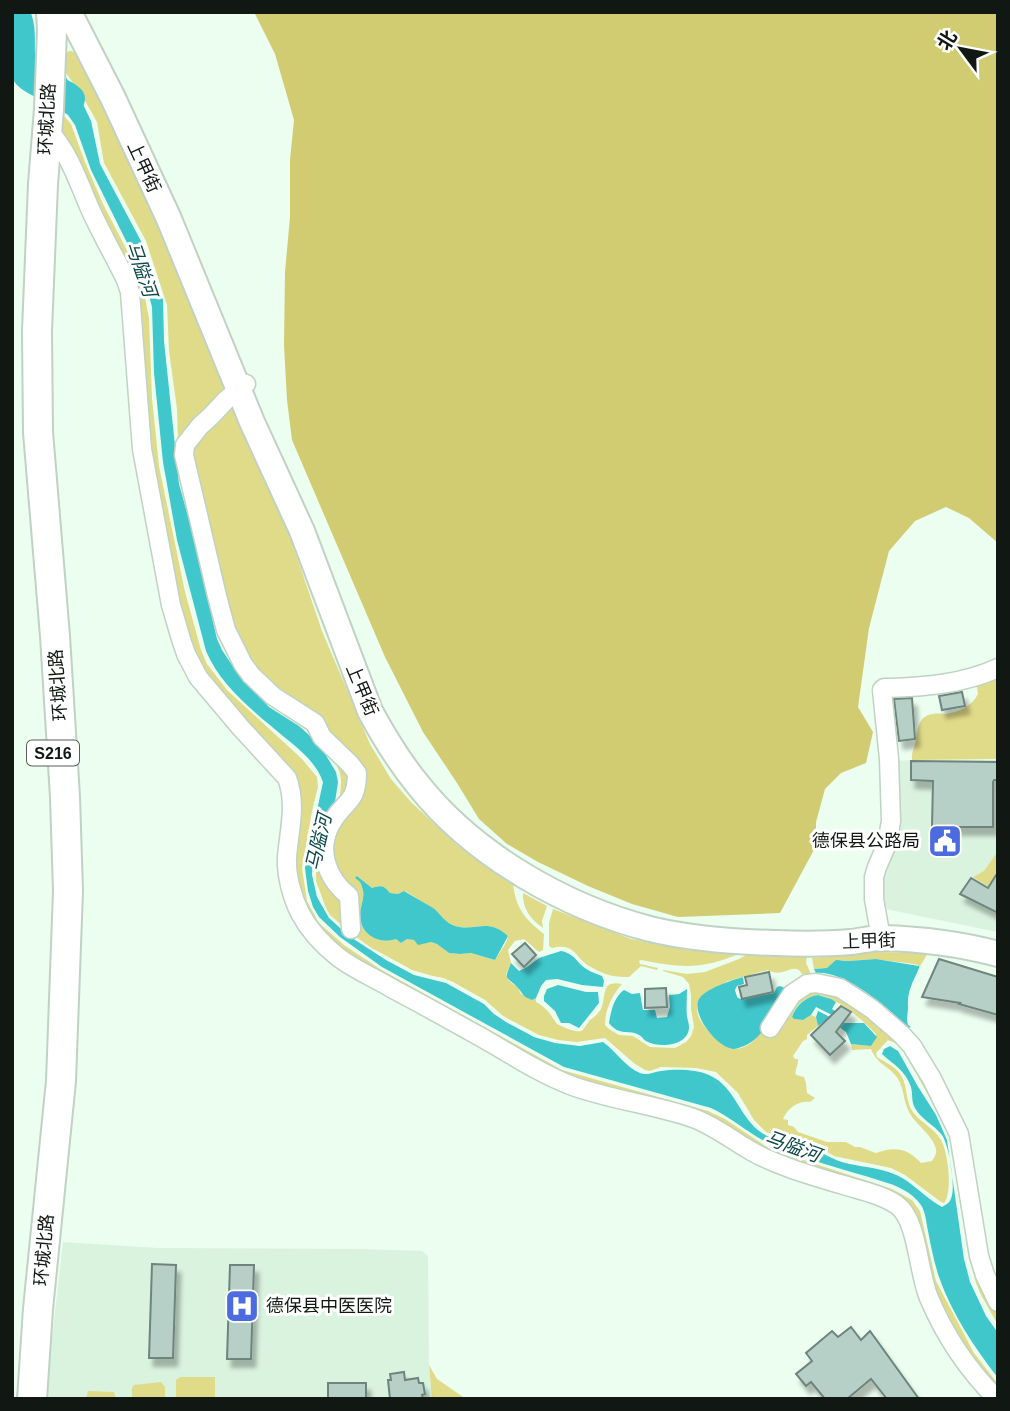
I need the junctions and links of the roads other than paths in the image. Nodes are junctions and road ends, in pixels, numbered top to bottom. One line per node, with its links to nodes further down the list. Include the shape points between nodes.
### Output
1 (38, 12): 5 (main road, 环城北路 / S216)
2 (51, 12): 5 (main road, 环城北路 / S216)
3 (69, 12): 7 (street, 上甲街, via 169,219)
4 (79, 12): 7 (street, 上甲街, via 177,215)
5 (45, 58): 6 (main road, 环城北路 / S216)
6 (45, 115): 15 (main road, 环城北路 / S216, via 27,332 27,432 45,625 60,891 56,1016); 16 (main road, 环城北路 / S216, via 37,432 55,636 68,891 61,1081); 17 (street, via 130,292 142,449 171,605 184,646 206,687 288,778 292,802 288,873 294,899 309,928 353,967 553,1077 695,1119 754,1153 873,1194 900,1208 910,1221 934,1310 955,1349)
7 (242, 386): 9 (street, 上甲街, via 310,528 390,733 425,780 487,840 552,881 654,920 705,929); 10 (street, via 200,426 185,445 184,454 226,630 243,664 273,696 315,723 357,774 355,793 332,822 323,849 331,876 349,896); 12 (street, 上甲街, via 252,422 302,531 352,668 383,736 438,807 498,858 547,890 586,907 675,934 778,943 879,938)
8 (998, 668): 9 (street, via 977,677 882,691 891,821 874,877)
9 (879, 927): 11 (street, 上甲街)
10 (351, 929)
11 (998, 944)
12 (998, 954)
13 (770, 1028): 14 (street, via 792,994 816,983 840,988 854,997 912,1046 959,1134 979,1256)
14 (996, 1295)
15 (24, 1399)
16 (32, 1399)
17 (997, 1399)

